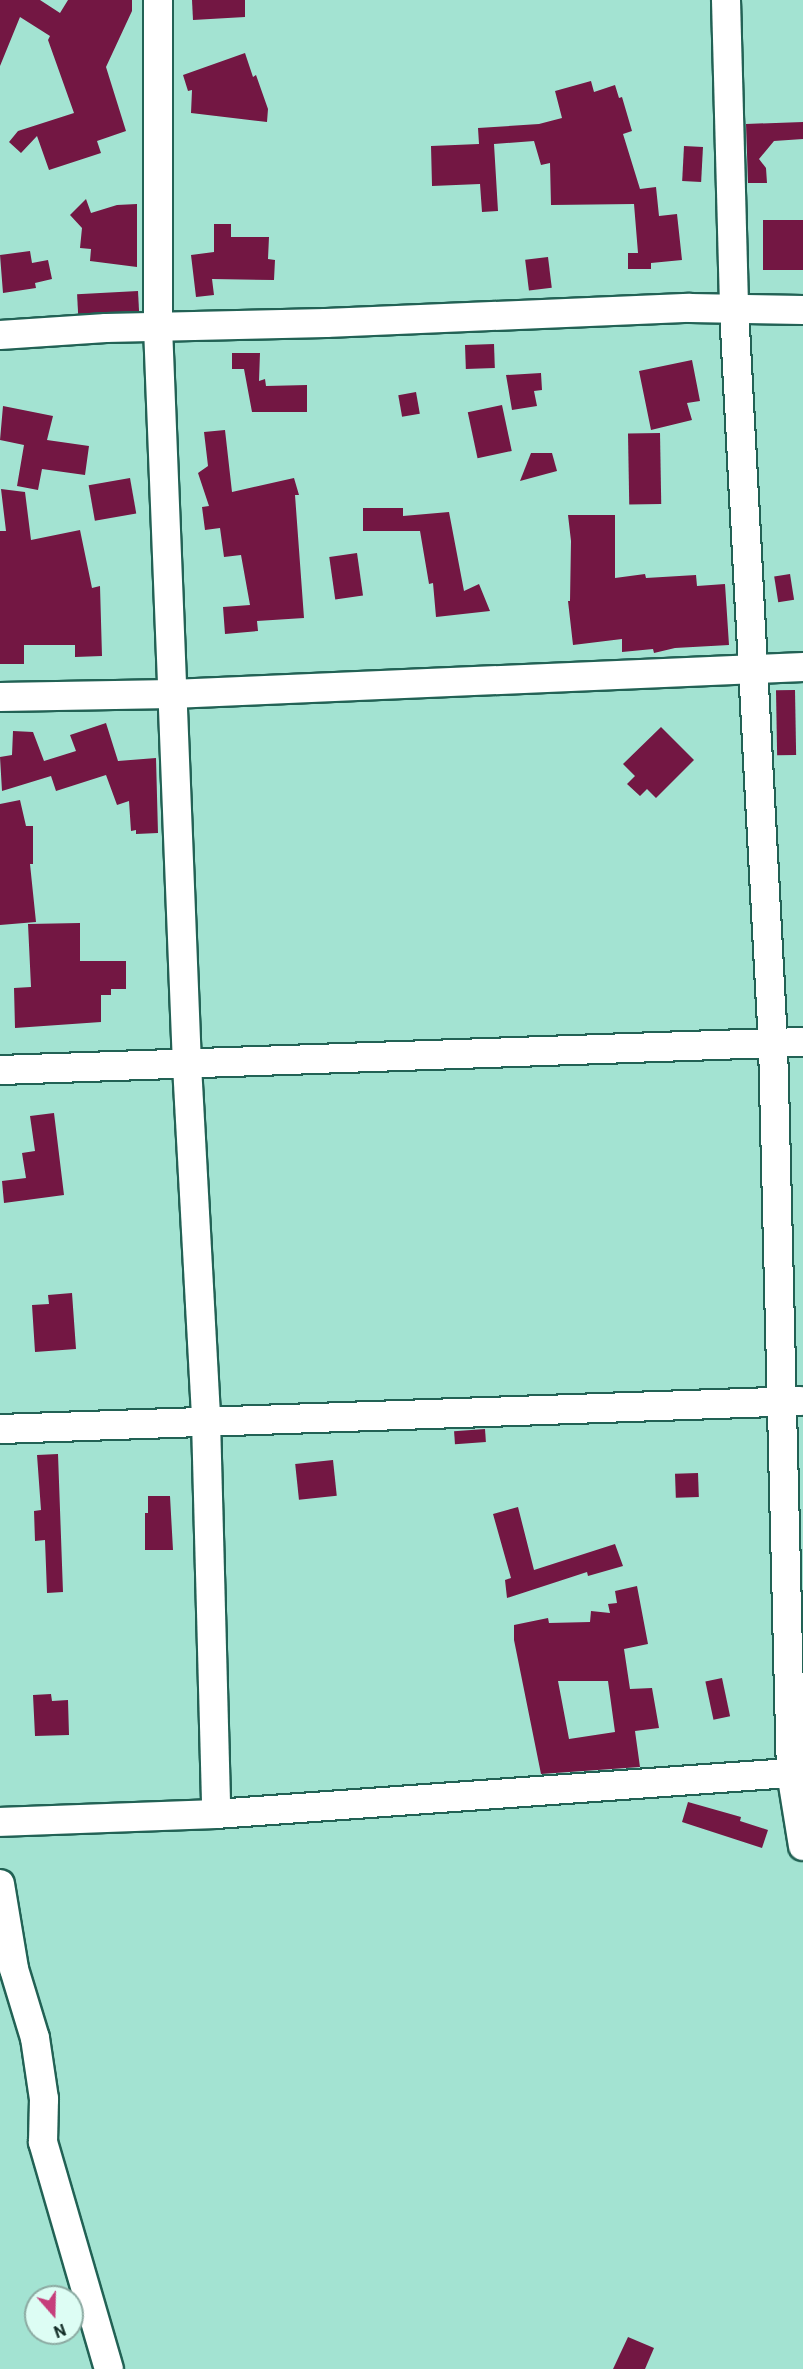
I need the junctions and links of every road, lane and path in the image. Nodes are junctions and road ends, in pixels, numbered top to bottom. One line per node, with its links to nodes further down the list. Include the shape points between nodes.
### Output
1 (159, 0): 5 (street)
2 (726, 0): 3 (street)
3 (734, 309): 4 (street); 5 (street); 8 (street)
4 (803, 310)
5 (158, 327): 6 (street); 9 (street)
6 (0, 335)
7 (803, 667): 8 (street)
8 (752, 669): 9 (street); 12 (street)
9 (172, 694): 10 (street); 13 (street)
10 (0, 697)
11 (803, 1042): 12 (street)
12 (773, 1043): 13 (street); 15 (street)
13 (187, 1065): 14 (street); 16 (street)
14 (0, 1070)
15 (793, 1401): 16 (street); 18 (street)
16 (206, 1420): 17 (street); 19 (street)
17 (0, 1429)
18 (797, 1772): 19 (street); 21 (street)
19 (216, 1814): 20 (street)
20 (0, 1822)
21 (803, 1846)
22 (0, 1884): 23 (street, via 14,1969 35,2038 44,2099 45,2152)
23 (109, 2369)

